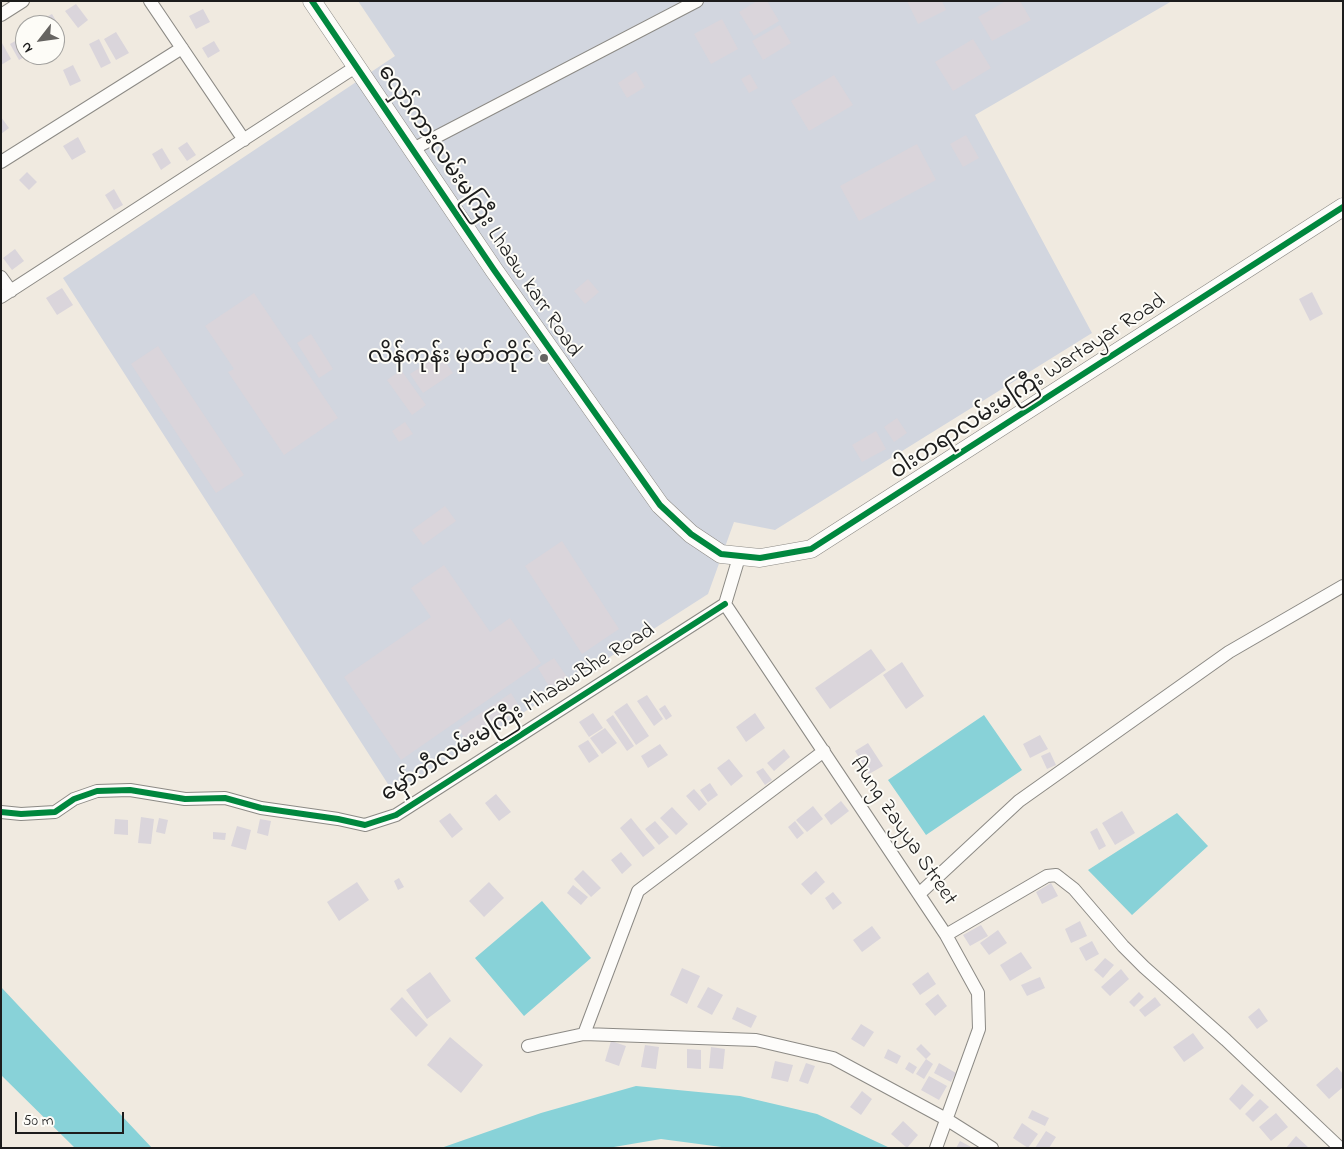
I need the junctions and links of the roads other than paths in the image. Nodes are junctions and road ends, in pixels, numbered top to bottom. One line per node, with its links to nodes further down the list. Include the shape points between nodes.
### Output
1 (23, 1): 5 (street)
2 (150, 1): 6 (street)
3 (312, 1): 7 (street, လှော်ကားလမ်းမကြီး Lhaaw karr Road)
4 (697, 1): 9 (street)
5 (1, 15)
6 (182, 48): 8 (street); 10 (street)
7 (357, 66): 8 (street); 9 (street, လှော်ကားလမ်းမကြီး Lhaaw karr Road)
8 (244, 140): 13 (street)
9 (413, 149): 14 (street, လှော်ကားလမ်းမကြီး Lhaaw karr Road, via 660,505 691,534)
10 (1, 162)
11 (1343, 207): 15 (street, ဝါးတရာလမ်းမကြီး Wartayar Road, via 811,549 760,558)
12 (1, 277): 13 (street)
13 (6, 294)
14 (721, 554): 15 (street, ဝါးတရာလမ်းမကြီး Wartayar Road)
15 (740, 554): 17 (street)
16 (1343, 586): 20 (street, via 1229,652 1027,796)
17 (725, 604): 18 (street, Aung Zayya Street); 19 (street, မှော်ဘီလမ်းမကြီး MhaawBhe Road, via 396,815 365,825 261,808 225,798 185,799 130,790 97,791 74,799 55,812)
18 (824, 752): 20 (street, Aung Zayya Street); 22 (street, via 638,891)
19 (1, 812)
20 (919, 894): 21 (street, Aung Zayya Street)
21 (946, 935): 24 (street, Aung Zayya Street, via 978,993 979,1029); 27 (street, via 1047,876 1056,875 1074,889 1144,967)
22 (584, 1034): 23 (street); 24 (street, via 756,1040 833,1058)
23 (528, 1046)
24 (946, 1119): 25 (street, Aung Zayya Street); 26 (street)
25 (936, 1148)
26 (992, 1148)
27 (1340, 1148)

